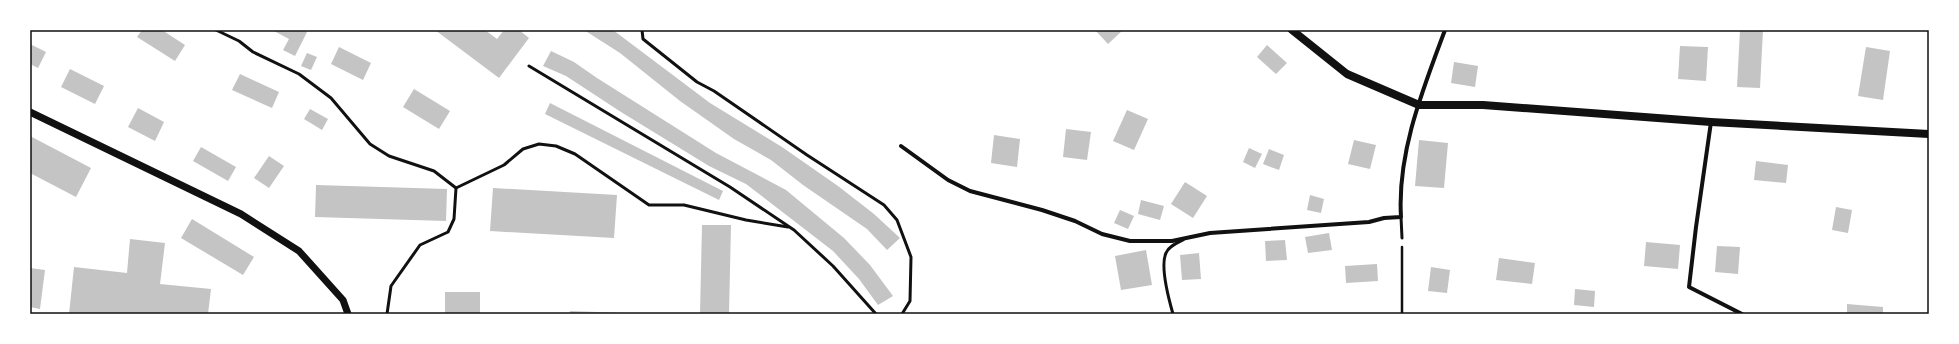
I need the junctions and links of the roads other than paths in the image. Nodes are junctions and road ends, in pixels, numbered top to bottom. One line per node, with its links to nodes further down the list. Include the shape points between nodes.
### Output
1 (216, 30): 11 (lane, via 239,41 253,52 299,74 331,98 370,144 389,156 434,171)
2 (642, 30): 19 (lane, via 643,39 697,82 714,90 884,205 897,220 911,258 910,301)
3 (1292, 30): 6 (main road, via 1347,74)
4 (1445, 30): 6 (street)
5 (529, 66): 13 (lane, via 730,187)
6 (1419, 105): 8 (main road, via 1483,105); 12 (street, via 1399,191)
7 (30, 112): 16 (street, via 241,214 299,251 343,300)
8 (1711, 122): 9 (main road); 21 (street, via 1689,287)
9 (1929, 134)
10 (902, 146): 14 (street, via 948,180 970,191 1068,218 1102,234 1130,241 1172,241)
11 (456, 188): 13 (lane, via 504,165 524,149 539,144 556,146 575,154 649,205 684,205 746,220); 17 (lane, via 454,219 448,232 420,245 392,286)
12 (1401, 217): 14 (street, via 1369,222 1210,233); 15 (lane)
13 (790, 227): 18 (lane, via 833,266)
14 (1189, 237): 20 (lane, via 1173,245 1166,252 1164,265)
15 (1402, 238)
16 (348, 314)
17 (387, 314)
18 (876, 314)
19 (902, 314)
20 (1173, 314)
21 (1742, 314)

